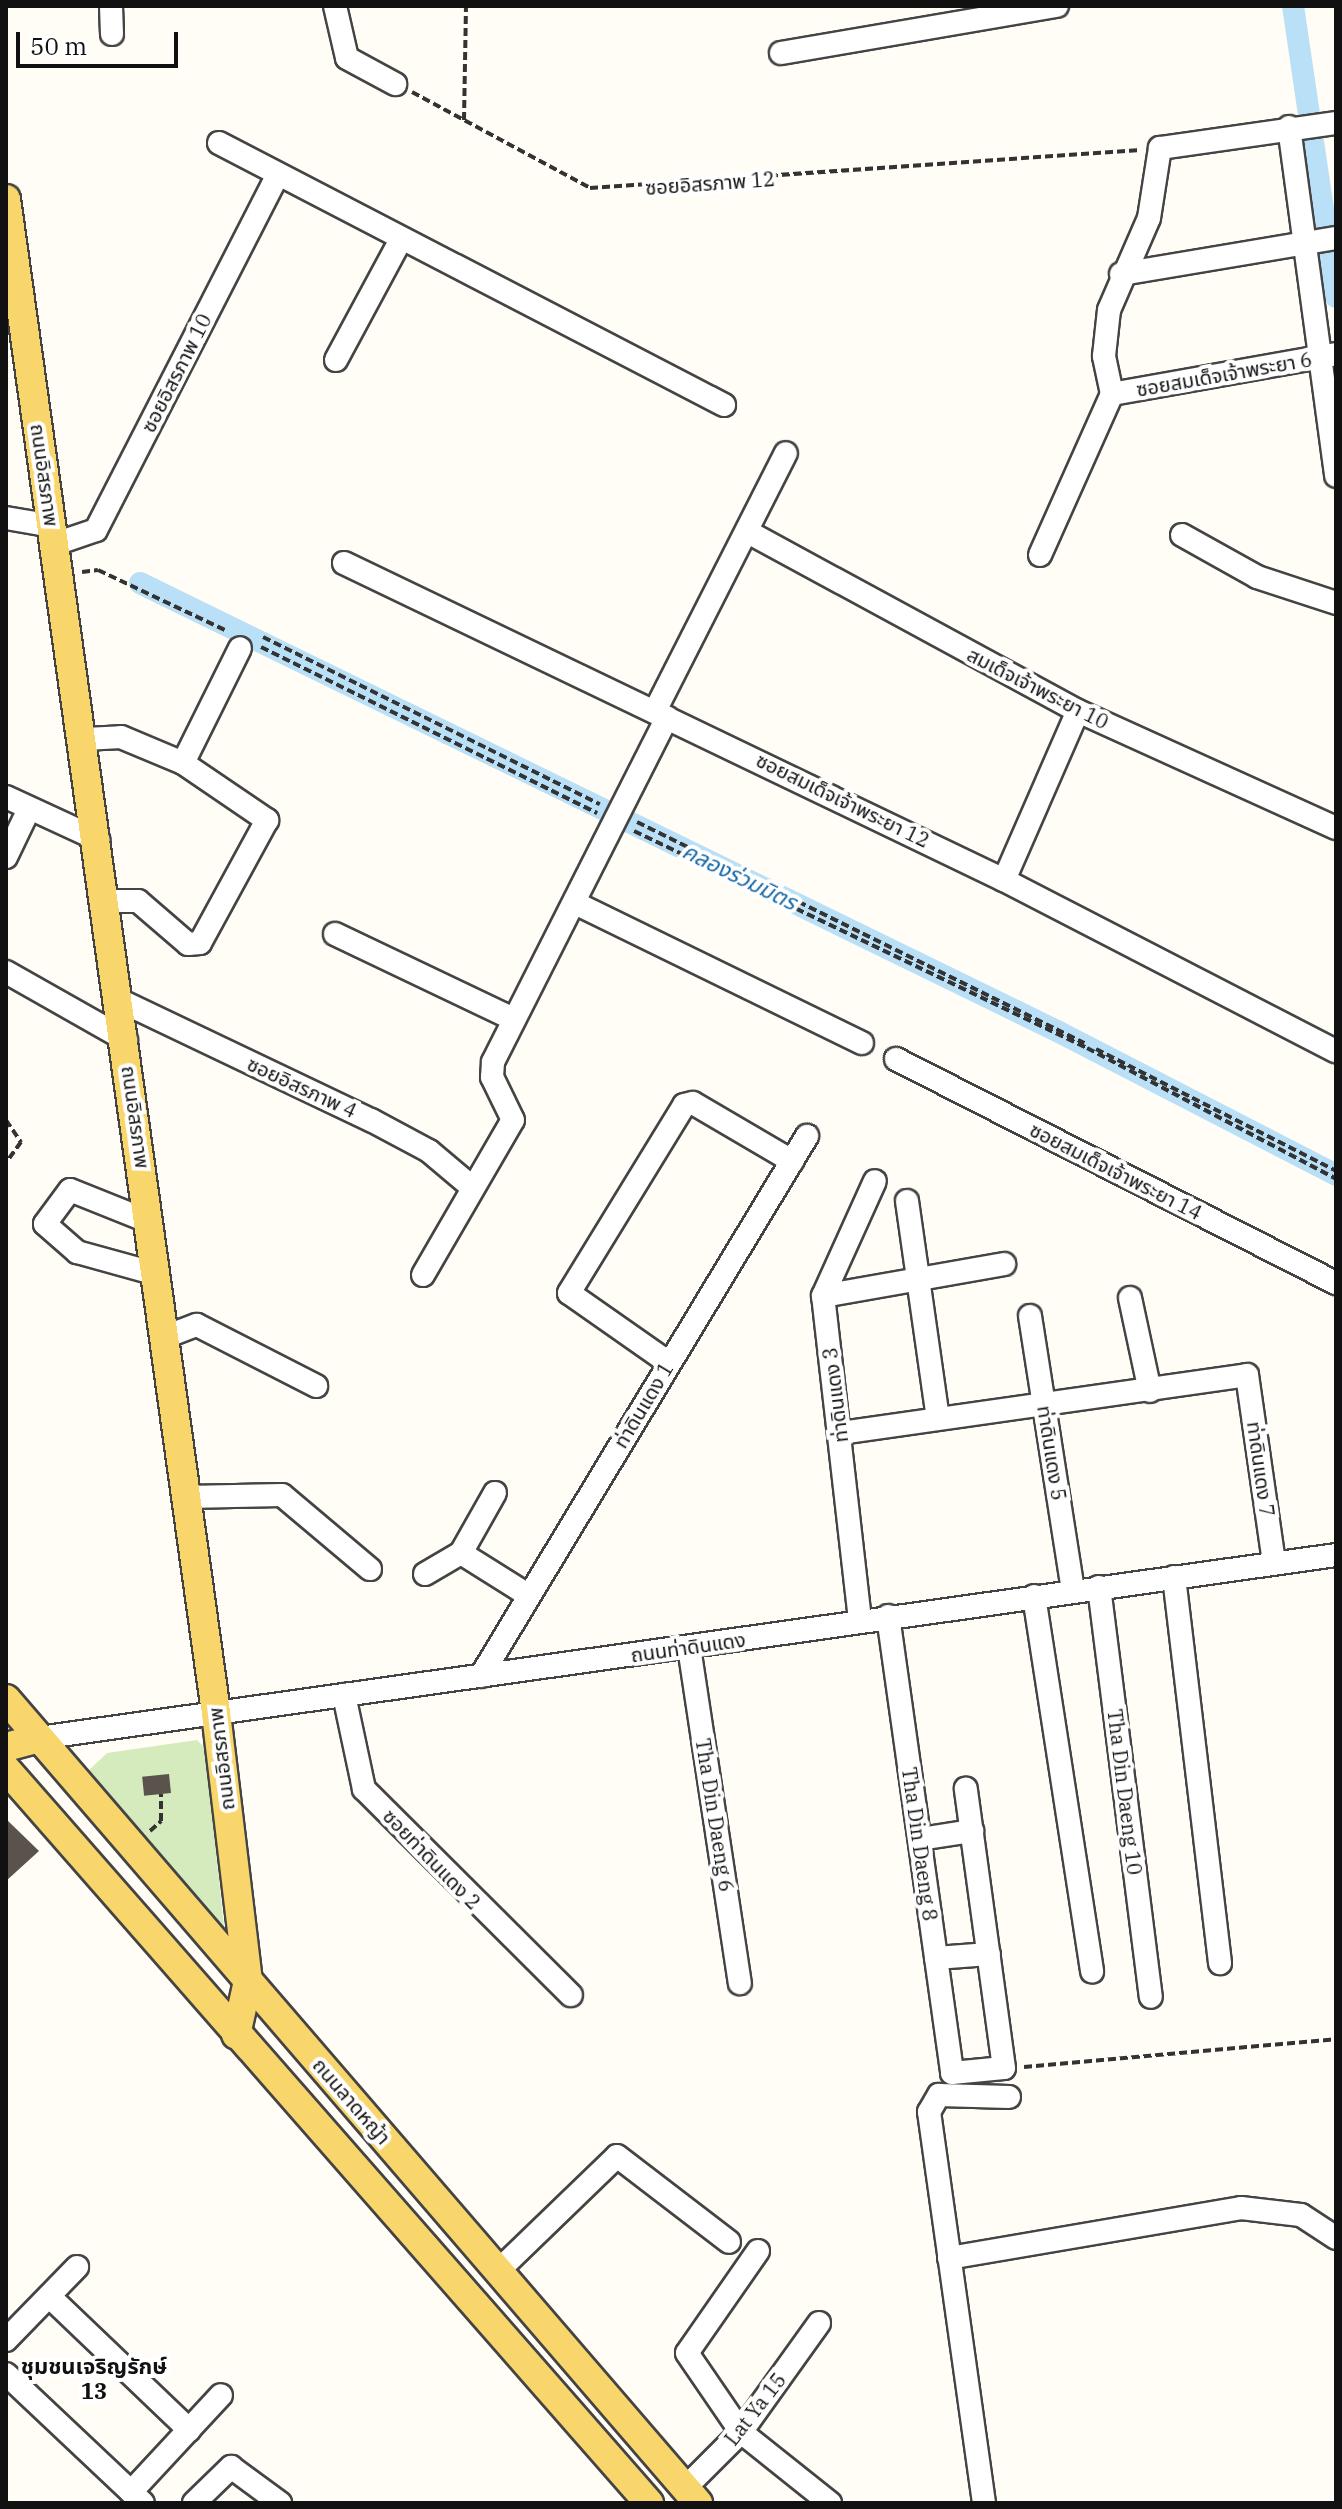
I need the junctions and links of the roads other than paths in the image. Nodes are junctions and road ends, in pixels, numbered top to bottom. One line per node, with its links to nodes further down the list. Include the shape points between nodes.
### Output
1 (111, 6): 4 (street)
2 (335, 6): 6 (street, via 347,58)
3 (1057, 6): 5 (street)
4 (112, 34)
5 (781, 53)
6 (395, 84)
7 (1333, 123): 8 (street)
8 (1295, 127): 13 (street); 14 (street, via 1158,152 1149,218)
9 (219, 143): 10 (street)
10 (277, 177): 12 (street); 23 (street, ซอยอิสรภาพ 10, via 96,530)
11 (6, 199): 23 (main road, ถนนอิสรภาพ)
12 (400, 241): 16 (street); 18 (street)
13 (1318, 241): 14 (street); 15 (street)
14 (1121, 274): 17 (street, via 1104,356)
15 (1329, 355): 17 (street, ซอยสมเด็จเจ้าพระยา 6); 20 (street)
16 (336, 360)
17 (1112, 394): 25 (street)
18 (724, 405)
19 (786, 453): 22 (street)
20 (1336, 476)
21 (6, 518): 23 (street)
22 (748, 532): 29 (street, สมเด็จเจ้าพระยา 10); 30 (street)
23 (54, 535): 31 (main road, ถนนอิสรภาพ)
24 (1182, 535): 27 (street, via 1257,577)
25 (1040, 555)
26 (344, 563): 30 (street, ซอยสมเด็จเจ้าพระยา 12)
27 (1336, 603)
28 (243, 642): 32 (street)
29 (1078, 711): 35 (street, สมเด็จเจ้าพระยา 10); 38 (street)
30 (661, 715): 38 (street, ซอยสมเด็จเจ้าพระยา 12); 40 (street)
31 (85, 739): 32 (street, via 121,737); 36 (main road, ถนนอิสรภาพ)
32 (183, 763): 39 (street, via 263,815 267,830 209,933 193,944 138,901)
33 (6, 797): 34 (street)
34 (29, 809): 36 (street); 37 (street)
35 (1336, 828)
36 (99, 840): 39 (main road, ถนนอิสรภาพ)
37 (6, 857)
38 (1004, 880): 47 (street, ซอยสมเด็จเจ้าพระยา 12)
39 (107, 901): 43 (main road, ถนนอิสรภาพ)
40 (577, 904): 44 (street); 46 (street)
41 (335, 934): 44 (street)
42 (6, 972): 45 (street)
43 (121, 1001): 45 (main road, ถนนอิสรภาพ); 52 (street, ซอยอิสรภาพ 4, via 371,1120 429,1151)
44 (513, 1019): 52 (street, via 491,1071 513,1120)
45 (126, 1040): 54 (main road, ถนนอิสรภาพ)
46 (862, 1043)
47 (1336, 1051)
48 (896, 1059): 59 (street, ซอยสมเด็จเจ้าพระยา 14)
49 (807, 1136): 50 (street, ท่าดินแดง 1)
50 (792, 1161): 64 (street, ท่าดินแดง 1); 64 (street, via 693,1103 684,1105 569,1293)
51 (875, 1181): 60 (street)
52 (473, 1188): 57 (street)
53 (907, 1201): 58 (street)
54 (150, 1222): 56 (main road, ถนนอิสรภาพ); 56 (street, via 70,1190 45,1224 77,1252)
55 (1004, 1264): 58 (street)
56 (157, 1274): 63 (main road, ถนนอิสรภาพ)
57 (423, 1275)
58 (920, 1280): 60 (street); 68 (street)
59 (1336, 1283)
60 (823, 1296): 69 (street, ท่าดินแดง 3)
61 (1130, 1298): 66 (street)
62 (1030, 1316): 67 (street, ท่าดินแดง 5)
63 (165, 1337): 65 (street, via 197,1325); 71 (main road, ถนนอิสรภาพ)
64 (669, 1363): 80 (street, ท่าดินแดง 1)
65 (316, 1386)
66 (1150, 1391): 67 (street); 74 (street, ท่าดินแดง 7, via 1247,1375)
67 (1044, 1405): 68 (street); 79 (street, ท่าดินแดง 5)
68 (938, 1418): 69 (street)
69 (840, 1433): 83 (street, ท่าดินแดง 3)
70 (495, 1493): 72 (street)
71 (187, 1497): 75 (street, via 282,1495); 88 (main road, ถนนอิสรภาพ)
72 (461, 1553): 76 (street); 80 (street)
73 (1336, 1555): 74 (street, ถนนท่าดินแดง)
74 (1274, 1563): 77 (street, ถนนท่าดินแดง)
75 (370, 1569)
76 (425, 1574)
77 (1174, 1577): 78 (street, ถนนท่าดินแดง); 97 (street)
78 (1099, 1587): 79 (street, ถนนท่าดินแดง); 102 (street, Tha Din Daeng 10)
79 (1073, 1590): 81 (street, ถนนท่าดินแดง)
80 (528, 1595): 85 (street, ท่าดินแดง 1)
81 (1034, 1596): 82 (street, ถนนท่าดินแดง); 98 (street)
82 (888, 1616): 83 (street, ถนนท่าดินแดง); 94 (street, Tha Din Daeng 8)
83 (860, 1620): 84 (street, ถนนท่าดินแดง)
84 (689, 1647): 85 (street, ถนนท่าดินแดง); 100 (street, Tha Din Daeng 6)
85 (481, 1676): 86 (street, ถนนท่าดินแดง)
86 (344, 1695): 88 (street, ถนนท่าดินแดง); 101 (street, ซอยท่าดินแดง 2, via 364,1789)
87 (6, 1699): 89 (main road, ถนนลาดหญ้า)
88 (216, 1713): 89 (street, ถนนท่าดินแดง); 99 (main road, ถนนอิสรภาพ)
89 (39, 1738): 90 (main road); 99 (main road, ถนนลาดหญ้า)
90 (6, 1747)
91 (6, 1769): 103 (main road, ถนนลาดหญ้า)
92 (966, 1789): 93 (street)
93 (972, 1831): 94 (street); 95 (street)
94 (920, 1839): 96 (street, Tha Din Daeng 8)
95 (989, 1954): 96 (street); 96 (street, Tha Din Daeng 8, via 1004,2068 952,2073)
96 (936, 1958)
97 (1220, 1963)
98 (1092, 1972)
99 (248, 1981): 103 (main road, ถนนอิสรภาพ); 110 (main road, ถนนลาดหญ้า)
100 (740, 1983)
101 (571, 1995)
102 (1151, 1997)
103 (236, 2035): 122 (main road, ถนนลาดหญ้า)
104 (1009, 2097): 108 (street, via 939,2095 931,2102)
105 (1336, 2238): 108 (street, via 1301,2215 1241,2208)
106 (729, 2242): 110 (street, via 617,2156)
107 (758, 2251): 117 (street, via 687,2353)
108 (949, 2258): 124 (street)
109 (77, 2267): 111 (street)
110 (498, 2271): 118 (main road, ถนนลาดหญ้า)
111 (49, 2296): 113 (street); 116 (street)
112 (819, 2323): 117 (street, Lat Ya 15)
113 (6, 2340)
114 (6, 2374): 119 (street)
115 (221, 2395): 116 (street)
116 (189, 2430): 119 (street)
117 (741, 2432): 118 (street, Lat Ya 15); 123 (street)
118 (692, 2496)
119 (137, 2498)
120 (194, 2503): 121 (street, via 231,2467)
121 (280, 2503)
122 (649, 2503)
123 (830, 2503)
124 (984, 2503)

